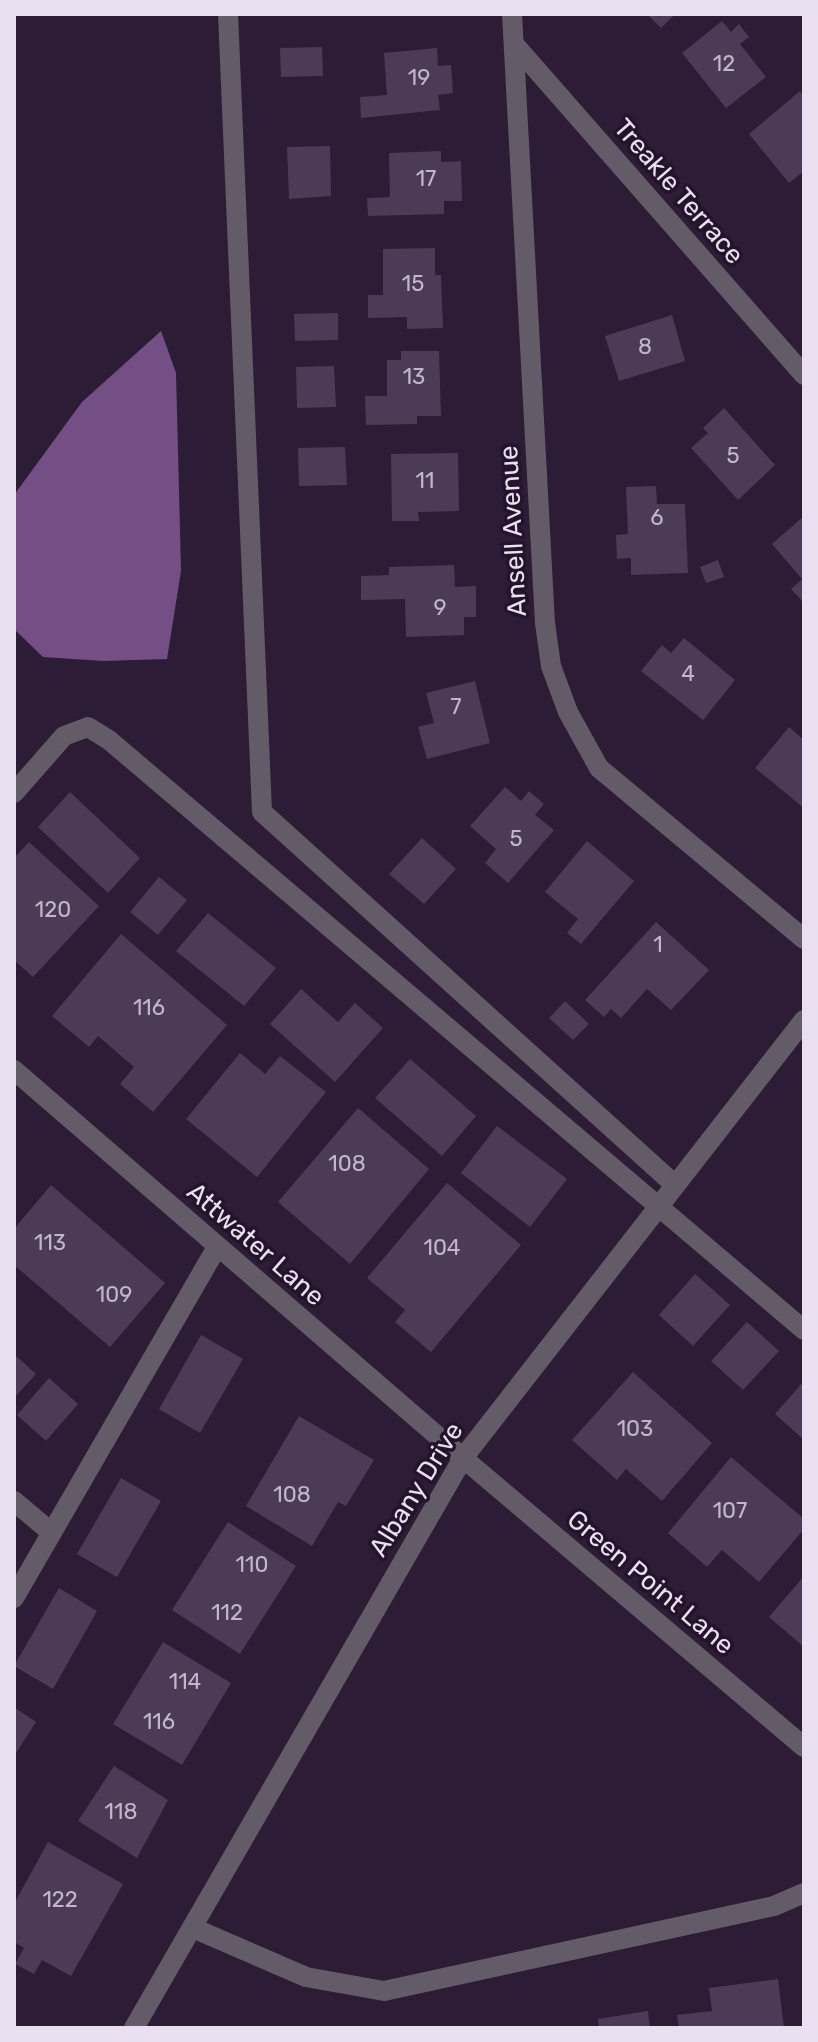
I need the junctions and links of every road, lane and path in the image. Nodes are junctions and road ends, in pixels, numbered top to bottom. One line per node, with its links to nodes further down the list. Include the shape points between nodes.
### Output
1 (228, 14): 9 (street, via 262,812)
2 (512, 14): 3 (street, Ansell Avenue)
3 (514, 44): 4 (street, Treakle Terrace); 6 (street, Ansell Avenue, via 551,666 568,712 599,768)
4 (804, 375)
5 (14, 793): 10 (street, via 64,736 88,727 109,740)
6 (804, 939)
7 (804, 1020): 9 (street, Albany Drive)
8 (14, 1070): 11 (street, Attwater Lane)
9 (675, 1185): 10 (street, Albany Drive)
10 (659, 1206): 12 (street); 13 (street, Albany Drive)
11 (217, 1247): 13 (street, Attwater Lane); 15 (street)
12 (804, 1330)
13 (463, 1458): 17 (street, Green Point Lane); 19 (street, Albany Drive)
14 (14, 1501): 15 (street)
15 (52, 1533): 16 (street)
16 (14, 1598)
17 (804, 1747)
18 (804, 1893): 19 (street, via 774,1906 384,1991 306,1977)
19 (193, 1928): 20 (street, Albany Drive)
20 (134, 2028)

